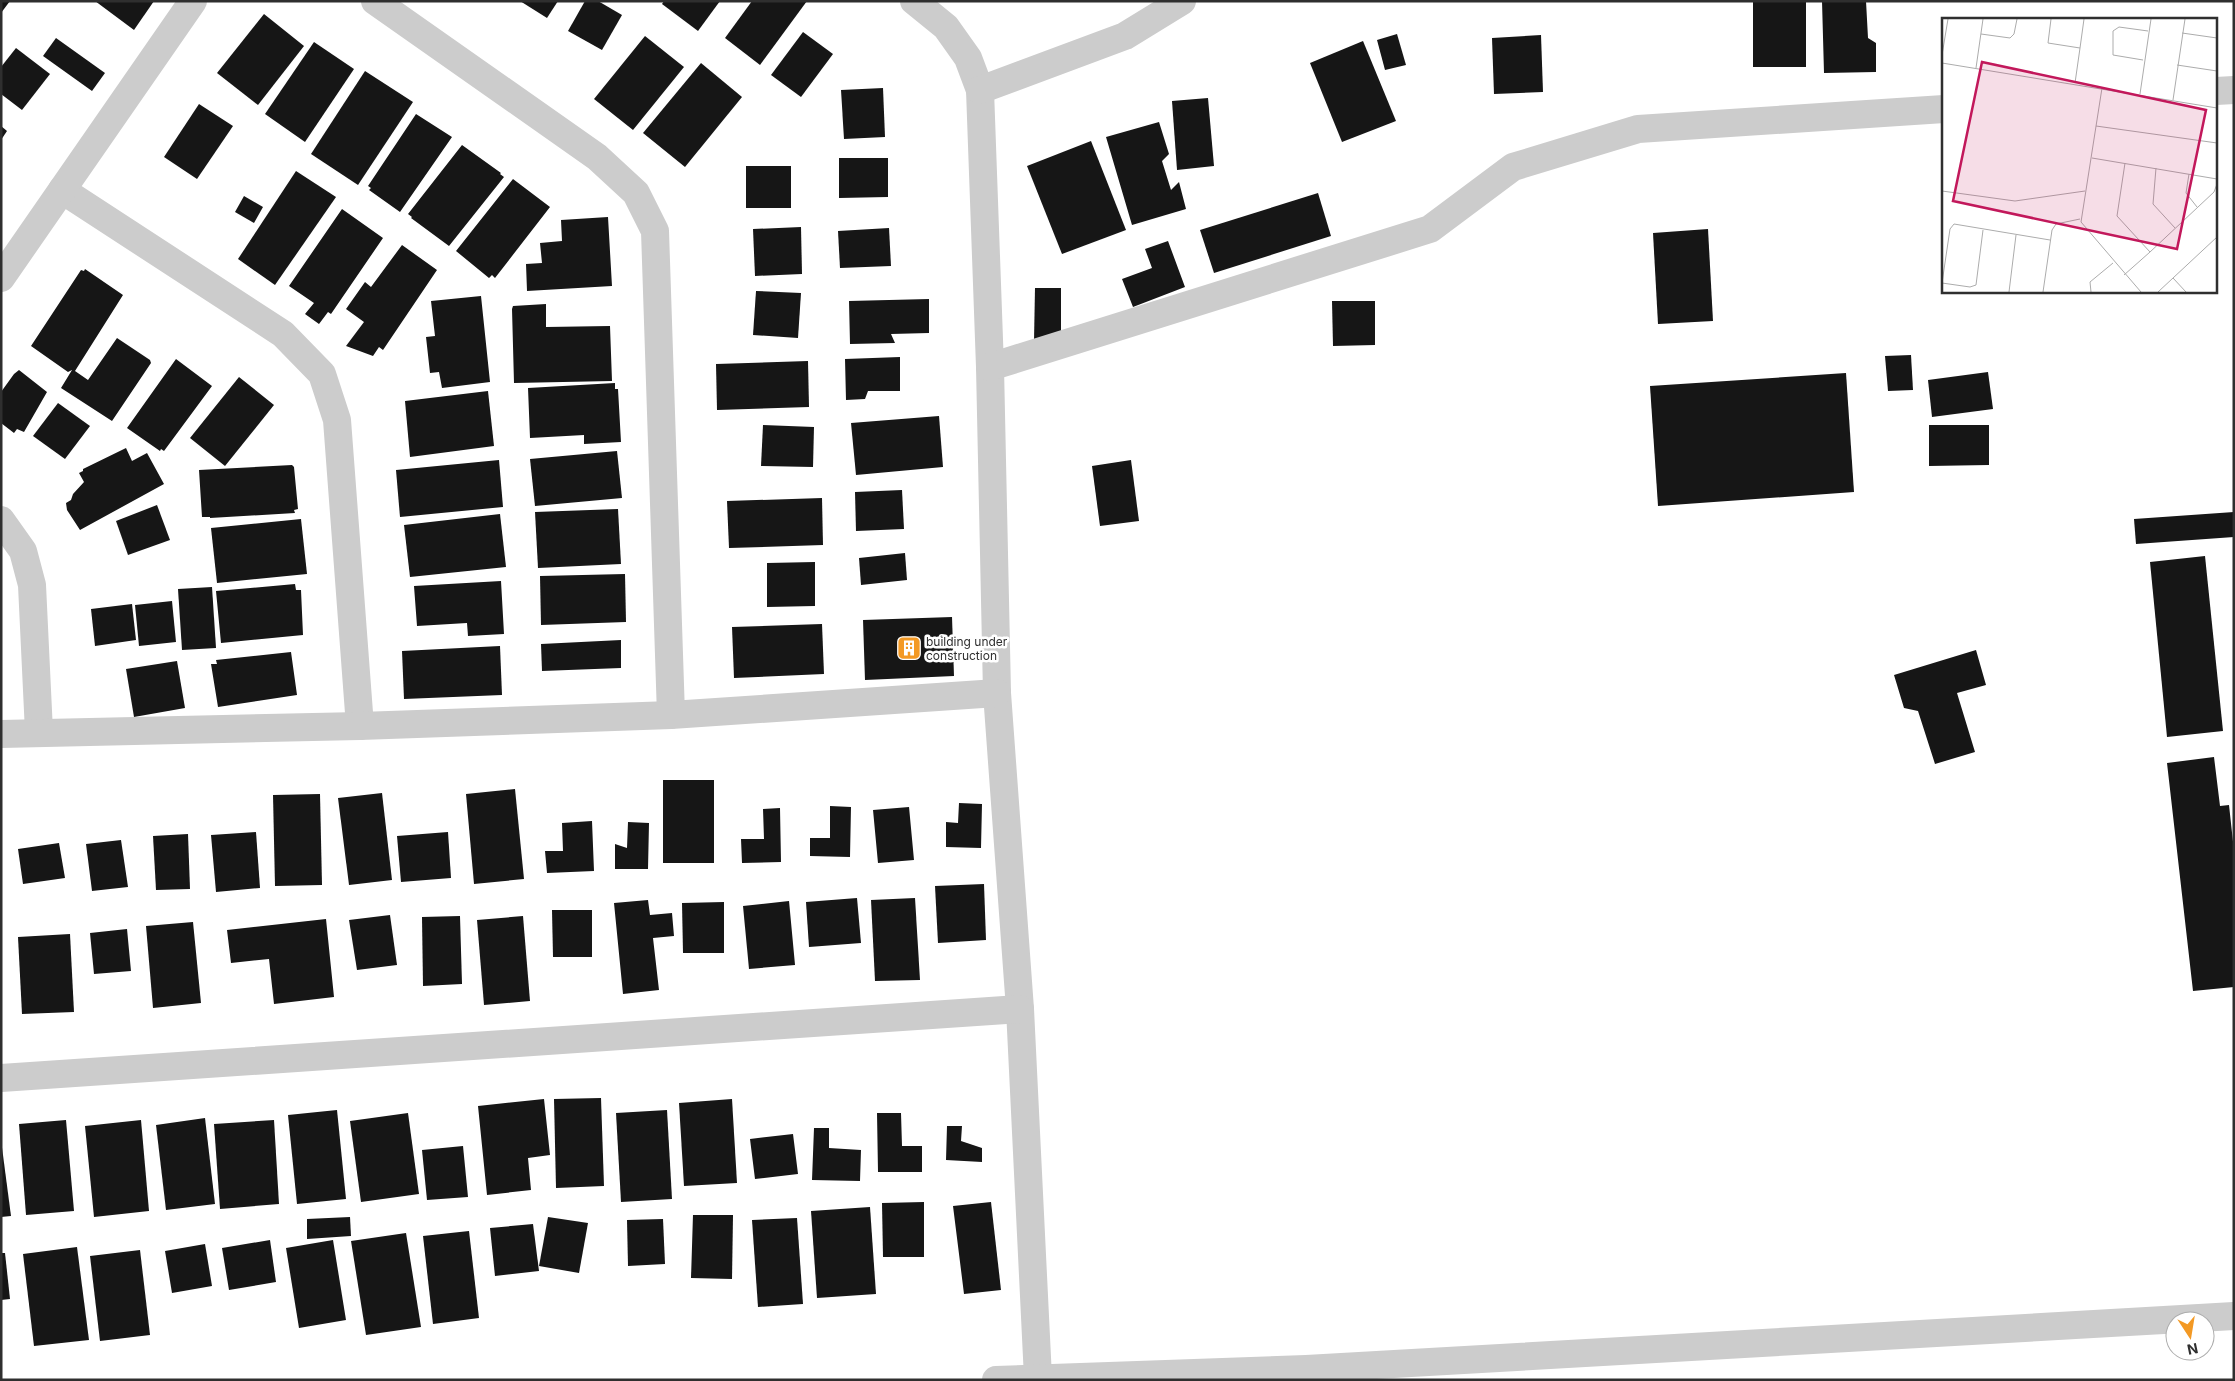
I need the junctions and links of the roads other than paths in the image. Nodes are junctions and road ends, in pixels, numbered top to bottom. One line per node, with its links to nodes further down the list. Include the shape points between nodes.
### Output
1 (193, 1): 9 (street)
2 (375, 1): 14 (street, via 597,157 636,193 655,232)
3 (914, 1): 5 (street, via 946,27 968,58)
4 (1182, 1): 5 (street, via 1126,36)
5 (980, 90): 11 (street)
6 (2234, 90): 7 (street)
7 (2218, 91)
8 (1942, 109): 11 (street, via 1638,129 1513,167 1430,229)
9 (62, 190): 10 (street); 15 (street, via 283,334 322,374 337,420)
10 (1, 278)
11 (990, 367): 13 (street)
12 (1, 520): 16 (street, via 23,551 32,585)
13 (997, 693): 14 (street); 18 (street)
14 (671, 715): 15 (street)
15 (360, 726): 16 (street)
16 (39, 732): 17 (street)
17 (1, 734)
18 (1020, 1009): 19 (street); 22 (street)
19 (1, 1078)
20 (2234, 1316): 21 (street)
21 (1306, 1374): 22 (street)
22 (1038, 1378): 23 (street)
23 (996, 1380)

